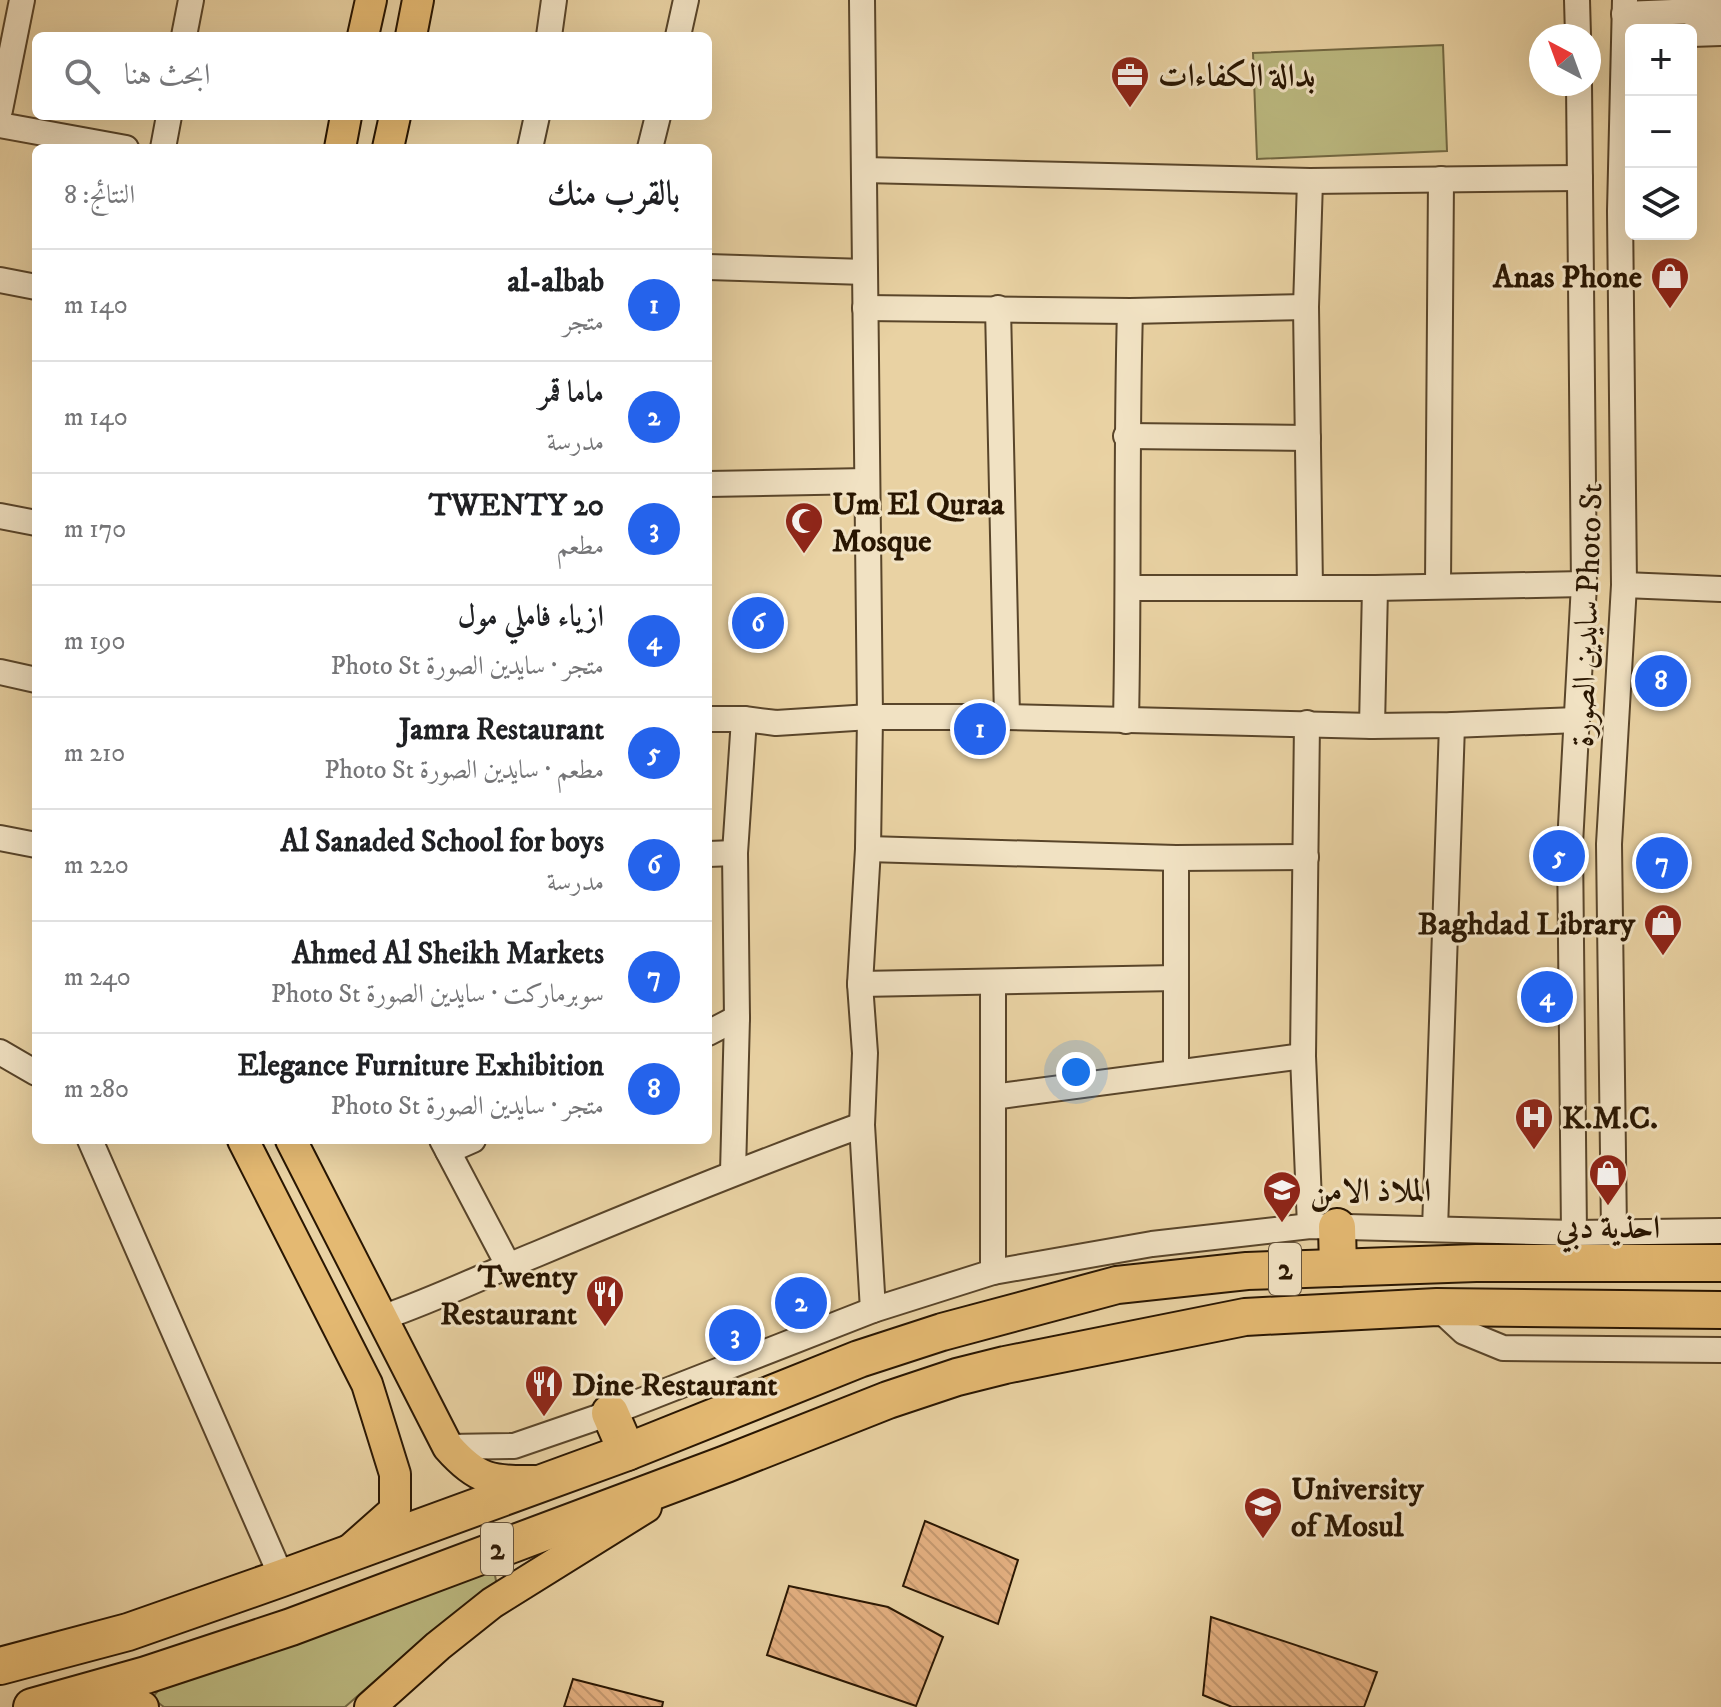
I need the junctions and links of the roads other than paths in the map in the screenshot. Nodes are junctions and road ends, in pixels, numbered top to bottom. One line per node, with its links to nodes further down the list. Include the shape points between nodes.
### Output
1 (22, 0): 20 (street)
2 (371, 0): 13 (main road)
3 (418, 0): 14 (main road)
4 (554, 0): 15 (street)
5 (686, 0): 16 (street)
6 (862, 0): 33 (street)
7 (1577, 0): 11 (street)
8 (183, 1): 12 (street)
9 (1721, 10): 10 (street)
10 (1626, 22): 38 (street, سايدين الصورة Photo St)
11 (1578, 24)
12 (184, 32)
13 (364, 32)
14 (412, 32)
15 (550, 32)
16 (679, 32)
17 (1721, 33): 18 (street)
18 (1697, 34)
19 (1579, 96): 34 (street, سايدين الصورة Photo St)
20 (0, 110)
21 (168, 120): 28 (street)
22 (345, 120): 29 (main road)
23 (394, 120): 30 (main road)
24 (536, 120): 31 (street)
25 (657, 120): 32 (street)
26 (0, 125): 27 (street)
27 (104, 144)
28 (164, 144)
29 (341, 144)
30 (389, 144)
31 (531, 144)
32 (651, 144)
33 (864, 170): 36 (street); 40 (street)
34 (1580, 178): 35 (street); 37 (street, سايدين الصورة Photo St)
35 (1441, 179): 36 (street); 54 (street)
36 (1310, 181): 43 (street)
37 (1580, 211): 38 (street); 53 (street, سايدين الصورة Photo St)
38 (1620, 211): 55 (street, سايدين الصورة Photo St)
39 (712, 267): 40 (street)
40 (865, 272): 44 (street)
41 (0, 280): 42 (street)
42 (32, 286)
43 (1306, 307): 46 (street); 48 (street)
44 (865, 308): 45 (street); 49 (street)
45 (998, 308): 46 (street); 63 (street)
46 (1130, 311): 47 (street)
47 (1126, 436): 48 (street); 56 (street)
48 (1308, 438): 57 (street)
49 (867, 481): 50 (street); 62 (street)
50 (712, 484)
51 (0, 516): 52 (street)
52 (32, 522)
53 (1584, 584): 54 (street); 66 (street, سايدين الصورة Photo St)
54 (1438, 585): 58 (street)
55 (1624, 585): 59 (street); 97 (street, سايدين الصورة Photo St, via 1609,844)
56 (1129, 588): 57 (street); 67 (street)
57 (1310, 588): 58 (street)
58 (1375, 588): 70 (street)
59 (1721, 589)
60 (0, 672): 61 (street)
61 (32, 679)
62 (870, 717): 63 (street); 65 (street, via 776,723); 73 (street)
63 (1007, 717): 67 (street)
64 (712, 719): 65 (street)
65 (744, 719): 74 (street)
66 (1577, 720): 69 (street); 98 (street, سايدين الصورة Photo St, via 1570,844)
67 (1126, 721): 68 (street)
68 (1307, 723): 70 (street); 76 (street)
69 (1452, 725): 70 (street); 95 (street)
70 (1372, 726)
71 (0, 838): 72 (street)
72 (32, 844)
73 (868, 849): 77 (street); 79 (street)
74 (735, 853): 75 (street); 81 (street)
75 (712, 854)
76 (1306, 857): 77 (street); 84 (street)
77 (1176, 858): 78 (street)
78 (1176, 978): 80 (street); 86 (street)
79 (860, 984): 80 (street); 88 (street, via 865,1053)
80 (993, 984): 87 (street)
81 (737, 1018): 82 (street); 93 (street)
82 (712, 1031)
83 (0, 1052): 85 (street)
84 (1303, 1056): 86 (street); 94 (street)
85 (32, 1071)
86 (1176, 1072): 87 (street)
87 (993, 1097): 102 (street)
88 (862, 1125): 93 (street); 104 (street)
89 (92, 1144): 116 (street)
90 (245, 1144): 115 (main road, via 367,1384 395,1474 395,1510)
91 (293, 1144): 106 (main road)
92 (445, 1145): 100 (street)
93 (733, 1172): 100 (street)
94 (1324, 1227): 95 (street); 101 (highway); 102 (street, via 1152,1244)
95 (1435, 1229): 98 (street)
96 (1721, 1231): 97 (street)
97 (1614, 1232): 98 (street)
98 (1574, 1233)
99 (1721, 1263): 101 (highway, 2)
100 (508, 1265): 106 (street)
101 (1338, 1268): 107 (highway, 2, via 1117,1285)
102 (993, 1272): 104 (street)
103 (1437, 1307): 105 (highway, 2); 108 (street, via 1464,1332 1503,1348); 109 (highway, 2, via 1245,1317)
104 (873, 1310): 110 (street)
105 (1721, 1310)
106 (384, 1317): 111 (main road)
107 (942, 1332): 109 (highway); 112 (highway, 2, via 859,1359)
108 (1721, 1350)
109 (957, 1377): 113 (highway, 2)
110 (610, 1413): 111 (street, via 514,1446); 112 (highway)
111 (448, 1447): 114 (main road, via 466,1468 499,1482)
112 (627, 1452): 114 (highway, 2)
113 (726, 1464): 118 (highway, 2, via 291,1627); 120 (main road, via 617,1523 492,1603)
114 (548, 1481): 115 (highway, 2)
115 (345, 1554): 116 (highway, 2)
116 (282, 1578): 117 (highway, 2, via 128,1632)
117 (0, 1666)
118 (37, 1706): 119 (main road, via 98,1695 119,1696)
119 (143, 1707)
120 (370, 1707)

